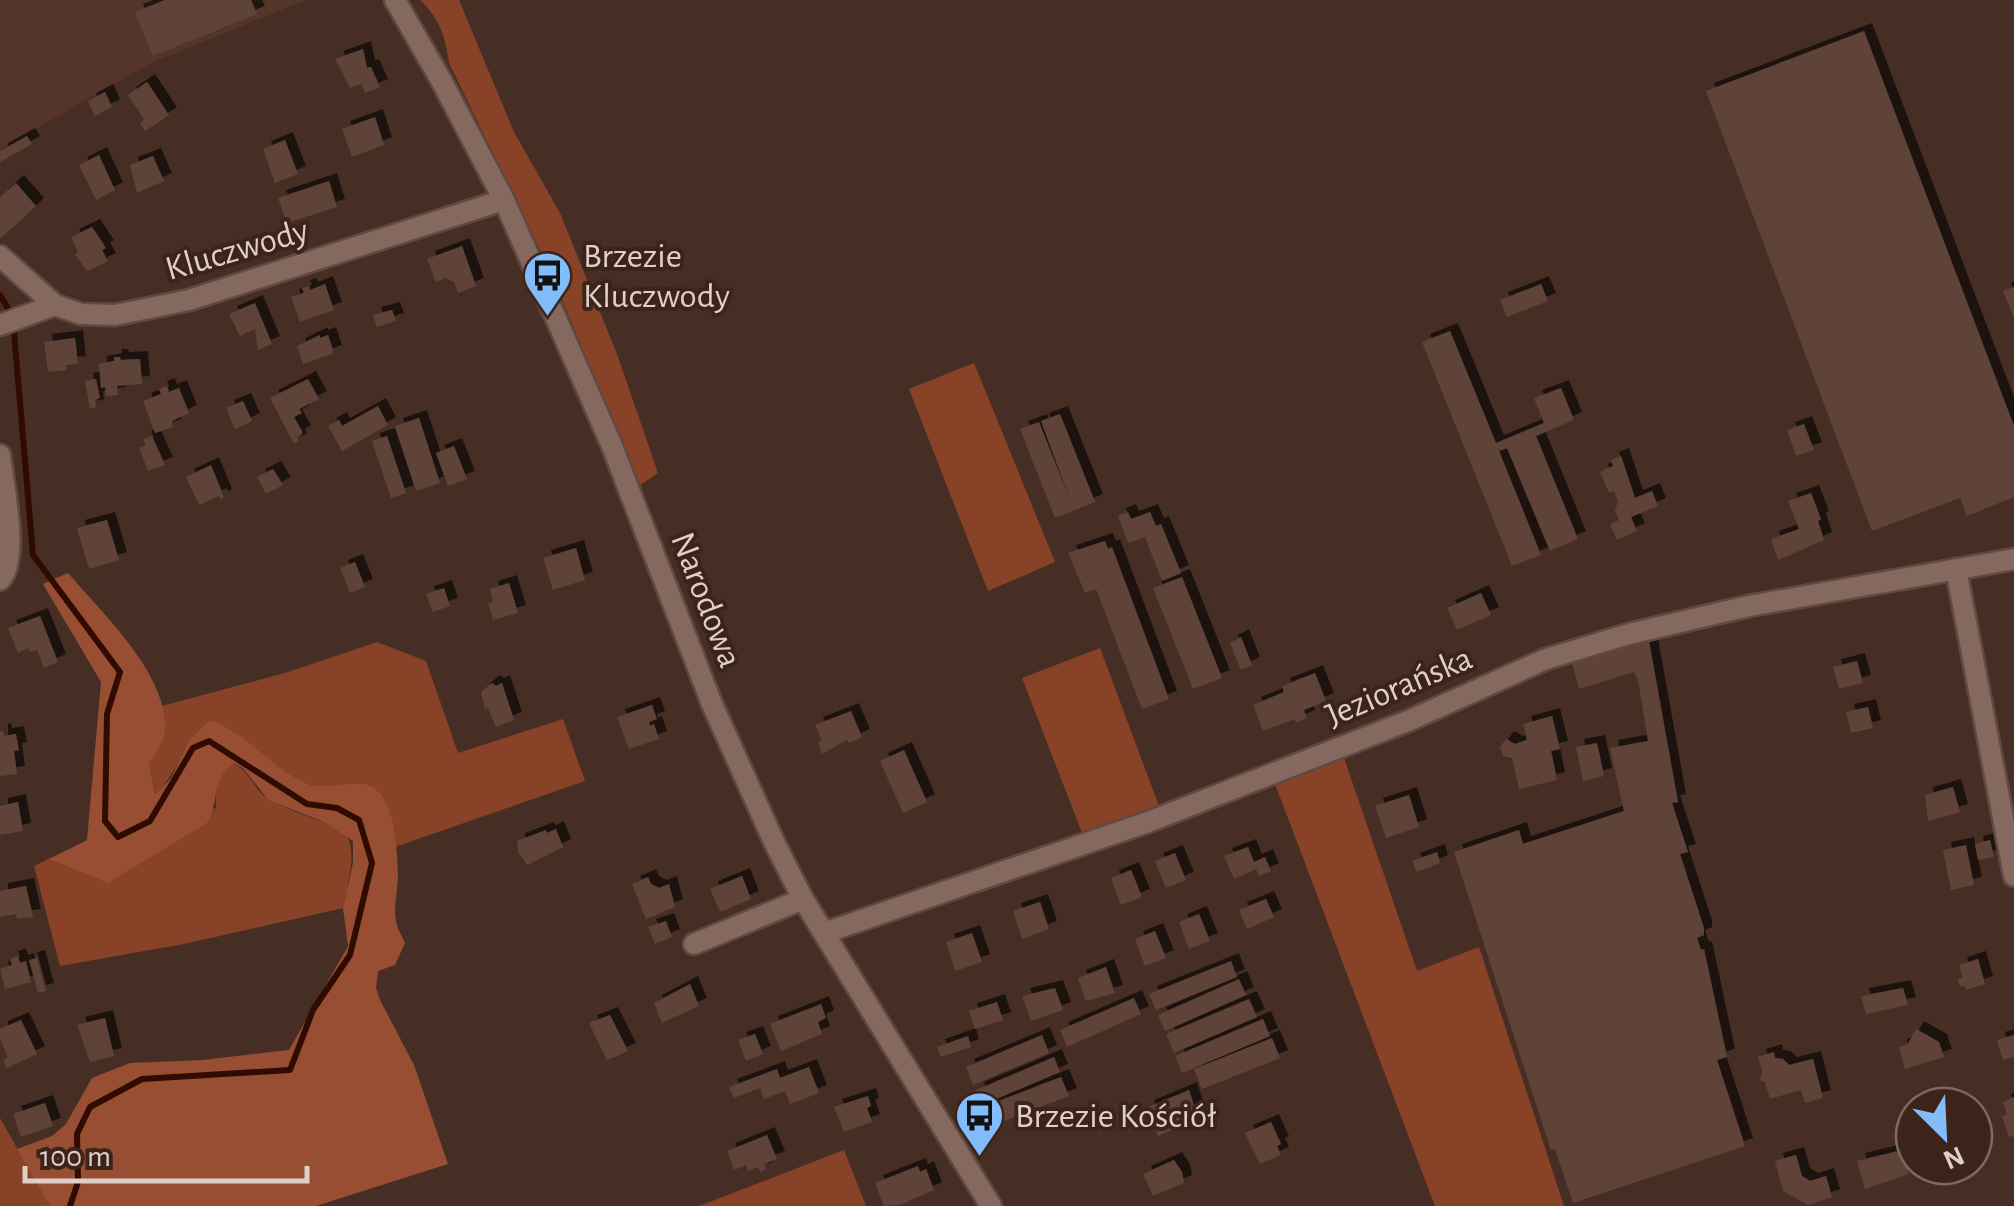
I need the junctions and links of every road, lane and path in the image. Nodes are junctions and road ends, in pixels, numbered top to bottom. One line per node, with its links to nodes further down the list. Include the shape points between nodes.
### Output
1 (395, 0): 2 (street, Narodowa)
2 (504, 200): 4 (street, Kluczwody, via 171,305 114,315); 11 (street, Narodowa, via 612,446 712,704)
3 (0, 256): 4 (street, Kluczwody)
4 (46, 308): 5 (street)
5 (0, 325)
6 (0, 455): 9 (street, via 10,540 7,573)
7 (2014, 559): 8 (street, Jeziorańska)
8 (1956, 569): 10 (street); 12 (street, Jeziorańska, via 1732,610 1546,659 1408,721 1163,816)
9 (0, 580)
10 (2014, 876)
11 (803, 898): 12 (street, Narodowa); 13 (street)
12 (824, 933): 14 (street, Narodowa)
13 (694, 944)
14 (990, 1206)

